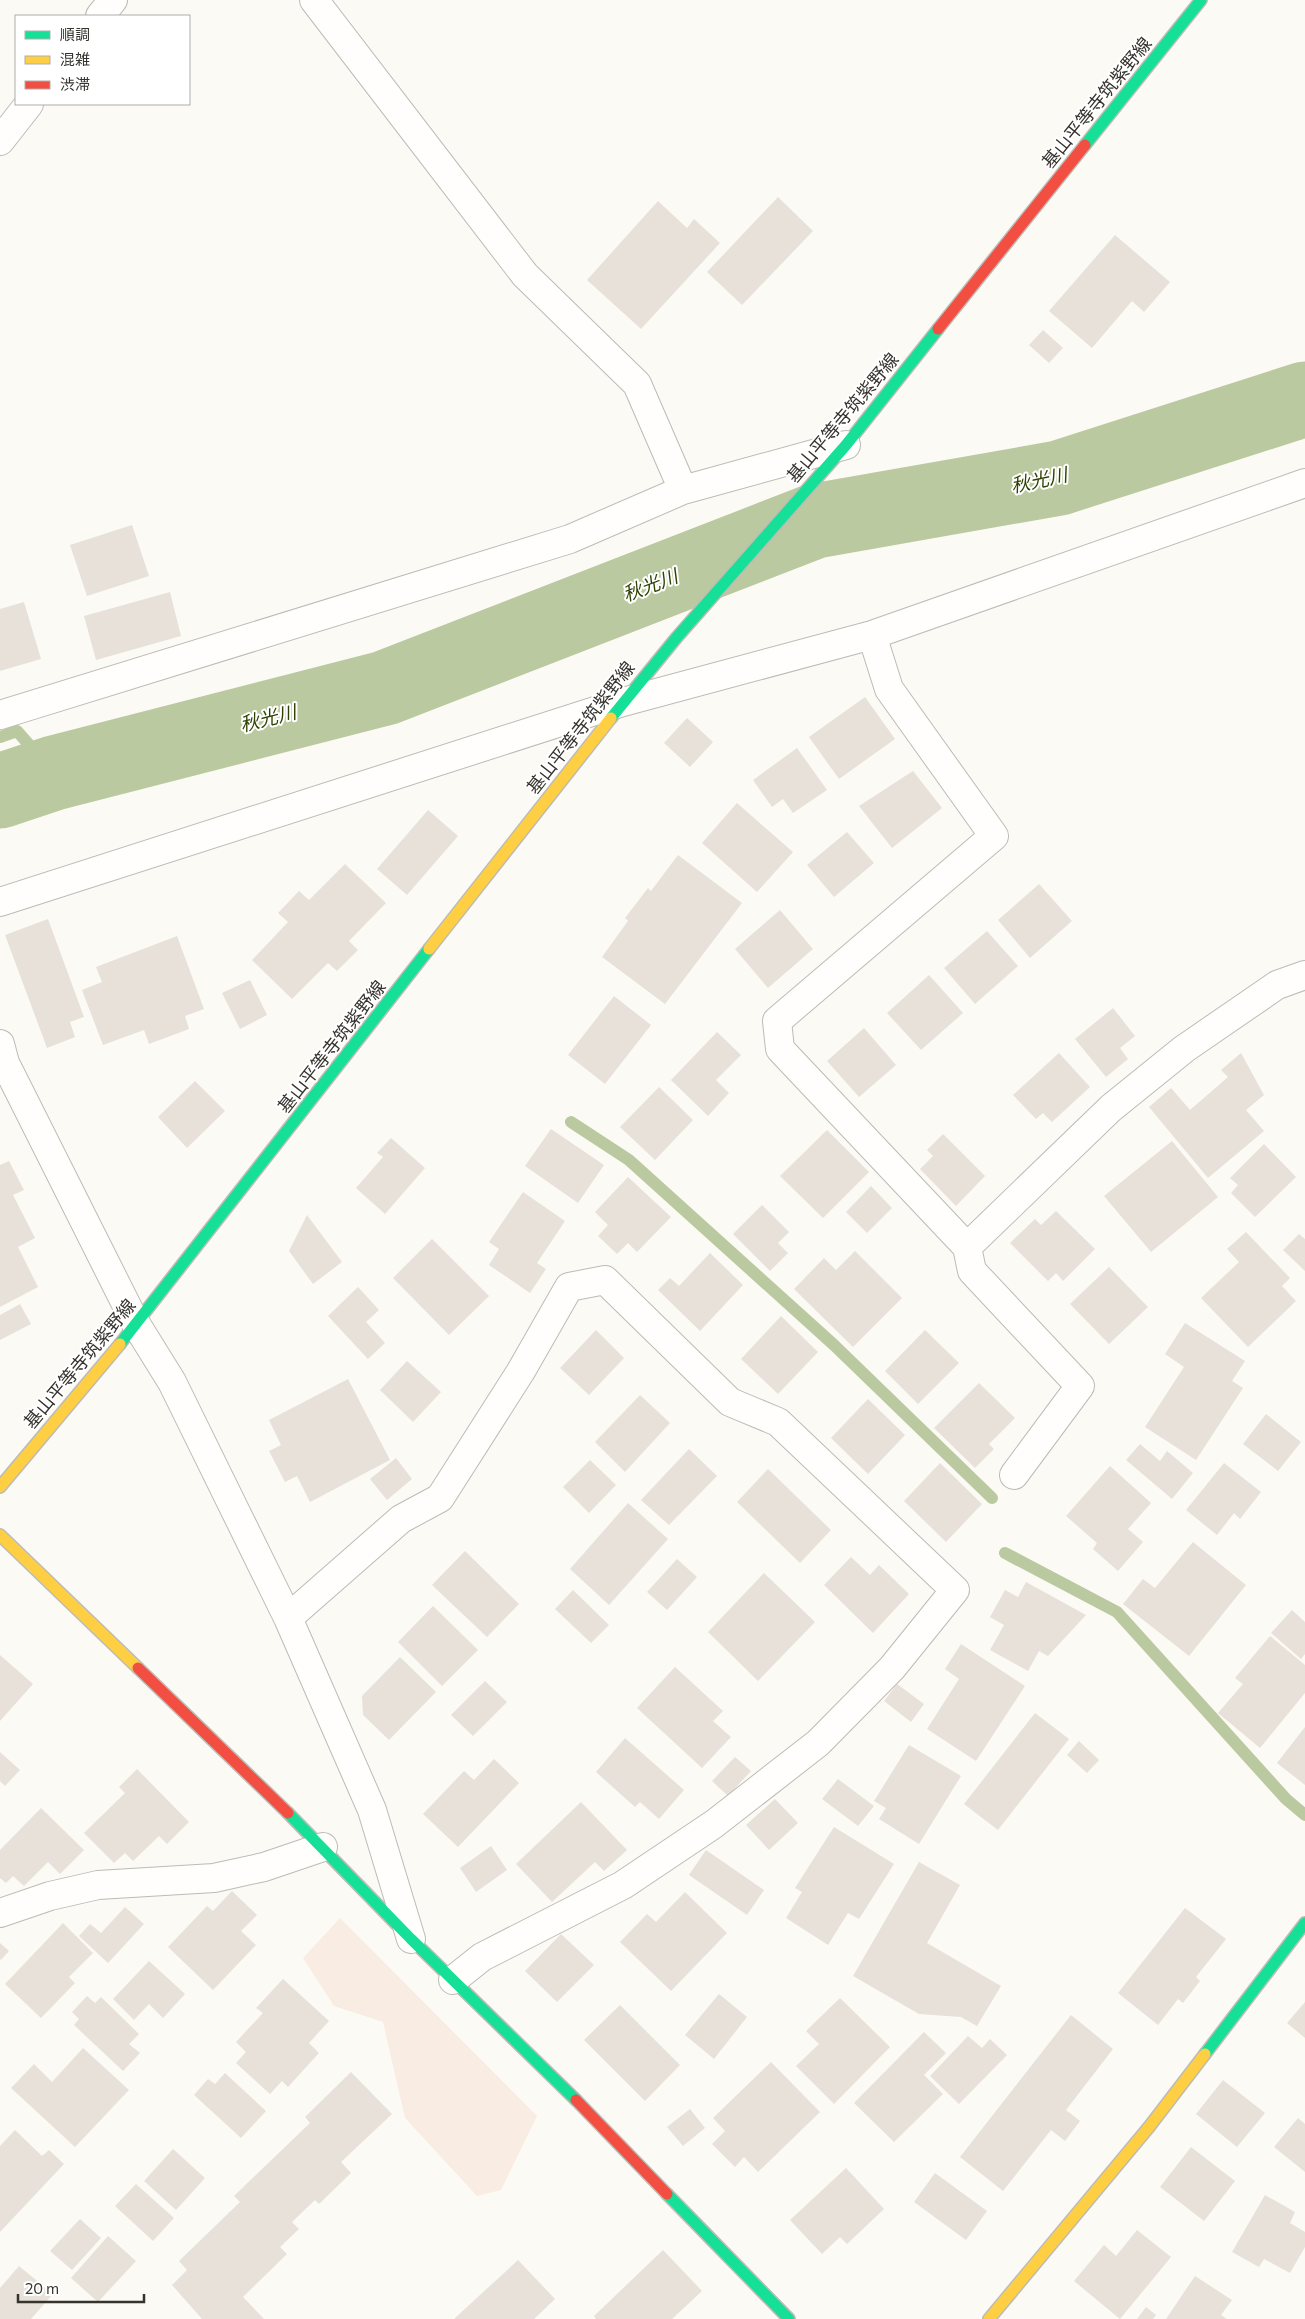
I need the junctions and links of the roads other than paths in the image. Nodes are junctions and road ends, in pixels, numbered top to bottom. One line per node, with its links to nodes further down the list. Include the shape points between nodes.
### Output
1 (113, 0): 4 (street)
2 (314, 0): 9 (street, via 525,275 637,384)
3 (1201, 0): 7 (main road, 基山平等寺筑紫野線)
4 (101, 15)
5 (28, 105): 6 (street)
6 (0, 141)
7 (846, 446): 9 (street); 11 (main road, 基山平等寺筑紫野線)
8 (1305, 483): 10 (street)
9 (683, 490): 12 (street, via 570,539)
10 (872, 635): 11 (street); 16 (street, via 889,689 994,836 777,1021 780,1049)
11 (623, 702): 13 (street); 17 (main road, 基山平等寺筑紫野線)
12 (0, 715)
13 (0, 902)
14 (1305, 976): 16 (street, via 1277,985 1184,1049 1125,1096 1052,1162)
15 (0, 1044): 17 (street, via 5,1063)
16 (967, 1247): 18 (street, via 972,1270 1080,1386)
17 (136, 1324): 19 (main road, 基山平等寺筑紫野線); 21 (street, via 172,1382)
18 (1014, 1475)
19 (0, 1487)
20 (0, 1535): 22 (main road)
21 (288, 1618): 25 (street, via 372,1810); 26 (street, via 401,1519 440,1498 521,1371 569,1287 604,1280 730,1402 778,1422 955,1590 892,1668 811,1749 714,1824 623,1885 482,1957)
22 (323, 1847): 23 (street, via 264,1867 214,1878 98,1885 50,1896); 25 (main road)
23 (0, 1913)
24 (1305, 1923): 28 (main road, via 1149,2126)
25 (411, 1939): 26 (main road)
26 (453, 1980): 27 (main road, via 574,2098)
27 (789, 2319)
28 (989, 2319)

